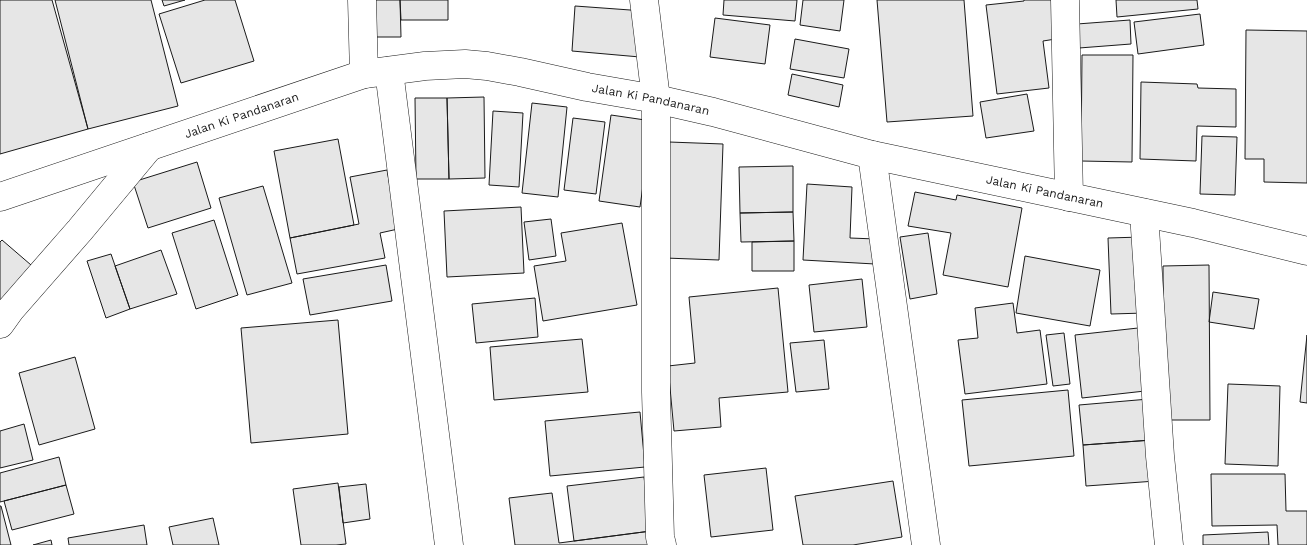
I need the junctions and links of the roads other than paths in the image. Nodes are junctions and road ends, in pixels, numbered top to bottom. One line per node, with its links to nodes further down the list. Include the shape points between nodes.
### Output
1 (362, 0): 4 (street)
2 (644, 0): 5 (street)
3 (1065, 0): 9 (street)
4 (376, 72): 5 (street, Jalan Ki Pandanaran, via 425,66 487,66); 6 (street, Jalan Ki Pandanaran, via 271,104); 13 (street)
5 (656, 99): 7 (street, Jalan Ki Pandanaran); 14 (street, via 656,392)
6 (149, 147): 8 (street, Jalan Ki Pandanaran); 12 (street)
7 (872, 155): 9 (street, Jalan Ki Pandanaran); 15 (street)
8 (0, 196)
9 (1069, 198): 10 (street, Jalan Ki Pandanaran)
10 (1144, 212): 11 (street, Jalan Ki Pandanaran); 16 (street)
11 (1307, 251)
12 (0, 324)
13 (449, 545)
14 (662, 545)
15 (926, 545)
16 (1169, 545)

